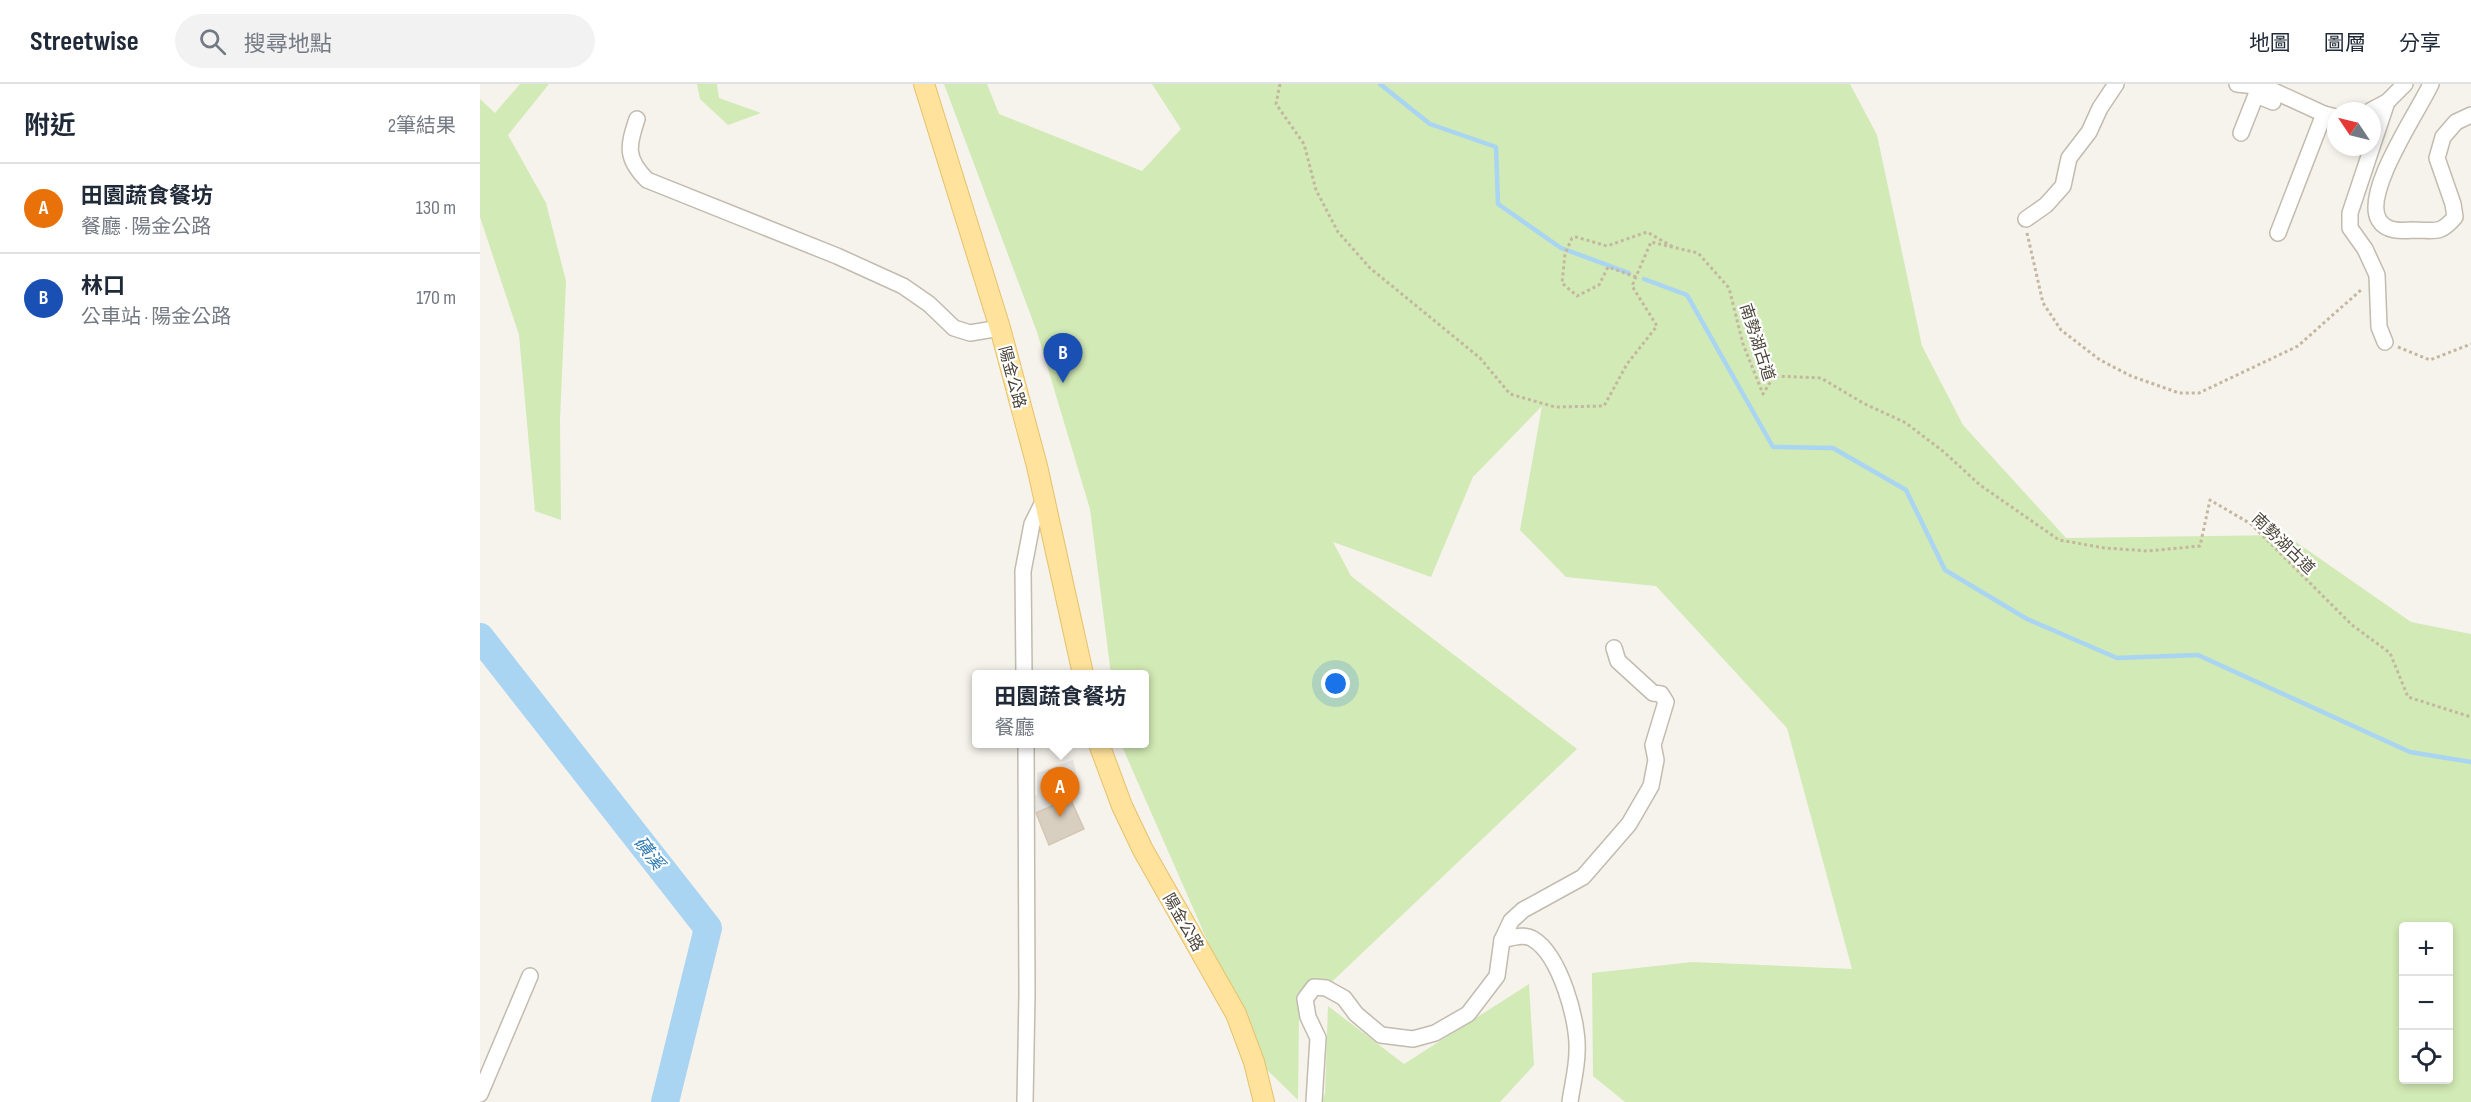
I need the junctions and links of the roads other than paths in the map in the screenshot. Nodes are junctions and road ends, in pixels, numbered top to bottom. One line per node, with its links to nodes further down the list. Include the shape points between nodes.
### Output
1 (924, 84): 16 (main road, 陽金公路)
2 (2116, 84): 14 (street, via 2070,158 2063,186)
3 (2237, 84): 7 (street, via 2265,87)
4 (2405, 84): 6 (street)
5 (2431, 84): 10 (street, via 2400,138 2376,204 2379,220 2386,227 2397,231 2446,228 2454,217 2453,204 2437,158 2443,136 2456,122)
6 (2387, 102): 8 (street); 17 (street, via 2350,213 2350,228 2366,249 2377,275 2379,327)
7 (2300, 104): 9 (street); 13 (street, via 2277,104 2256,95)
8 (2381, 105)
9 (2327, 115)
10 (2471, 115)
11 (637, 118): 16 (street, via 628,146 634,167 647,180 903,286 954,328 970,333)
12 (2327, 123): 15 (street)
13 (2241, 133)
14 (2026, 219)
15 (2278, 233)
16 (1000, 328): 18 (main road, 陽金公路)
17 (2385, 342)
18 (1044, 500): 20 (street, via 1032,524 1023,571); 21 (main road, 陽金公路)
19 (1614, 648): 24 (street, via 1618,661 1666,702 1653,745 1656,760 1651,786 1629,824 1595,865 1575,882 1523,910 1511,921)
20 (1024, 670)
21 (1082, 670)
22 (1026, 748): 27 (street)
23 (1100, 748): 28 (main road, 陽金公路, via 1143,850 1236,1014)
24 (1502, 940): 29 (street, via 1497,976 1468,1014 1435,1033 1413,1040 1382,1035 1356,1014 1344,998 1326,988 1314,987 1305,999 1318,1038); 30 (street, via 1524,936 1533,939 1547,952 1569,996 1578,1051)
25 (530, 976): 26 (street)
26 (480, 1094)
27 (1025, 1102)
28 (1264, 1102)
29 (1314, 1102)
30 (1570, 1102)

